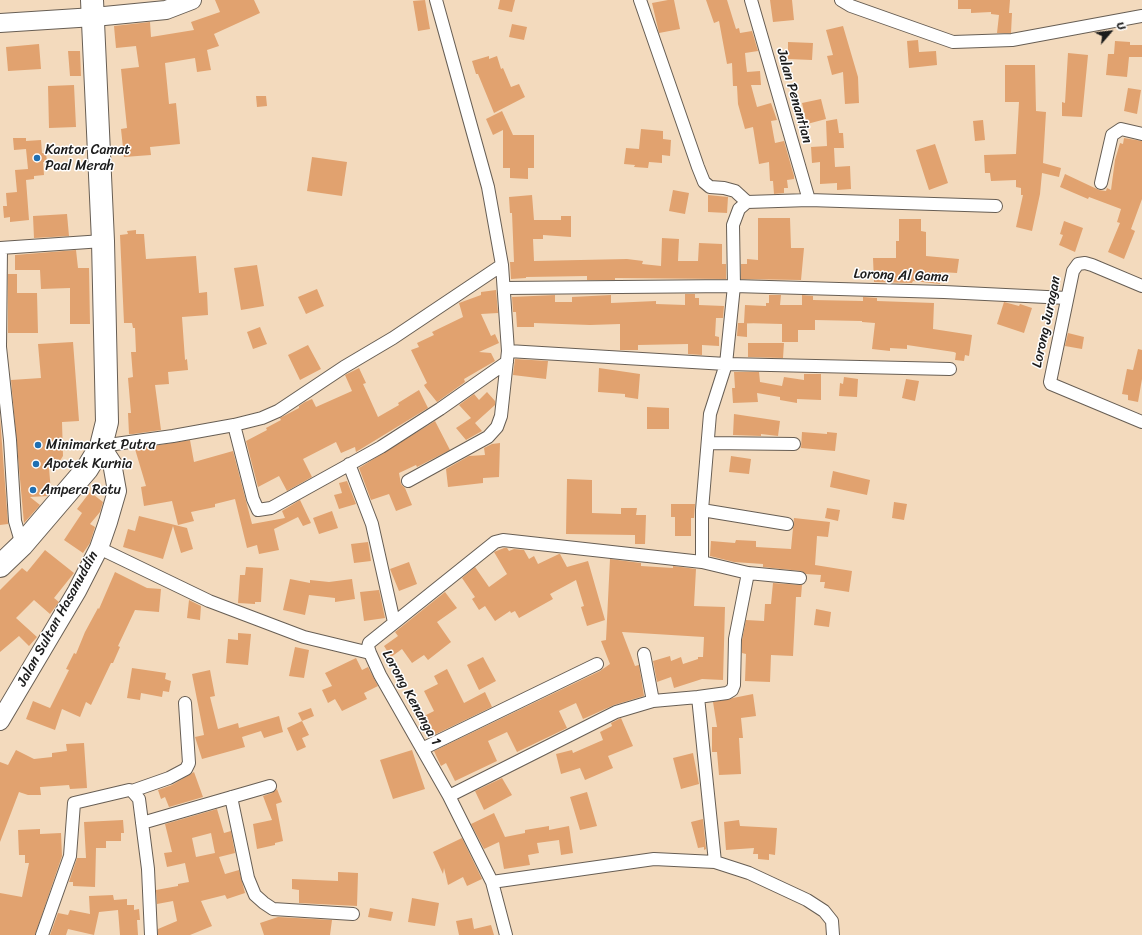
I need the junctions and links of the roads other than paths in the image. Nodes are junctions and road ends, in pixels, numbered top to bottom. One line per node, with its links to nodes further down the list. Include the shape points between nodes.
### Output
1 (192, 0): 6 (street, via 166,10)
2 (436, 0): 16 (street, via 488,187)
3 (640, 0): 12 (street, via 704,182 710,187 735,191)
4 (750, 0): 11 (street, Jalan Penantian)
5 (841, 0): 7 (street, via 851,6 953,42 1012,40)
6 (93, 9): 8 (street); 14 (highway)
7 (1142, 16)
8 (0, 23)
9 (1142, 134): 10 (street, via 1121,130 1112,135)
10 (1101, 183)
11 (809, 200): 12 (street); 13 (street)
12 (747, 202): 17 (street, via 739,209 733,225)
13 (996, 206)
14 (104, 242): 15 (street); 28 (highway, via 108,396 107,422)
15 (0, 248): 33 (street, via 0,347 15,521)
16 (502, 265): 19 (street); 25 (street, via 278,411)
17 (734, 286): 19 (street, Lorong Al Gama); 20 (street, Lorong Al Gama); 22 (street)
18 (1142, 286): 20 (street, Lorong Juragan, via 1092,265 1078,264 1073,271)
19 (505, 288): 21 (street)
20 (1067, 298): 24 (street, Lorong Juragan, via 1051,384)
21 (507, 356): 22 (street); 29 (street, via 440,409); 30 (street, via 501,416 497,427 488,437)
22 (726, 364): 23 (street); 26 (street, via 710,414)
23 (950, 369)
24 (1142, 422)
25 (234, 425): 28 (street); 29 (street, via 250,492 258,510 271,508)
26 (708, 443): 27 (street); 31 (street)
27 (794, 444)
28 (101, 446): 33 (highway, via 87,468); 34 (street, Jalan Sultan Hasanuddin, via 112,463 117,491)
29 (350, 464): 39 (street, via 372,524)
30 (408, 481)
31 (702, 510): 32 (street); 35 (street)
32 (787, 524)
33 (22, 545): 36 (highway)
34 (98, 548): 40 (street, Lorong Kenanga 1, via 210,602 304,637); 46 (street, Jalan Sultan Hasanuddin, via 77,591)
35 (702, 562): 37 (street); 39 (street, via 504,540 495,542)
36 (0, 566)
37 (748, 573): 38 (street); 43 (street, via 735,639 732,690)
38 (800, 578)
39 (394, 622): 40 (street, via 370,643)
40 (370, 653): 47 (street, Lorong Kenanga 1, via 380,676)
41 (644, 654): 44 (street)
42 (597, 664): 47 (street)
43 (698, 697): 44 (street); 53 (street)
44 (653, 701): 50 (street, via 616,712)
45 (185, 703): 49 (street, via 189,763 186,769)
46 (0, 721)
47 (422, 749): 50 (street, Lorong Kenanga 1)
48 (270, 786): 51 (street)
49 (132, 791): 52 (street, via 140,799); 56 (street, via 74,803 70,856)
50 (449, 796): 54 (street, Lorong Kenanga 1)
51 (231, 797): 52 (street); 55 (street, via 248,878 255,895 273,909)
52 (142, 823): 57 (street, via 148,869)
53 (716, 862): 54 (street, via 654,859); 59 (street, via 749,873 807,900 824,911 832,921)
54 (492, 882): 58 (street, Lorong Kenanga 1)
55 (353, 914)
56 (42, 935)
57 (151, 935)
58 (506, 935)
59 (833, 935)

